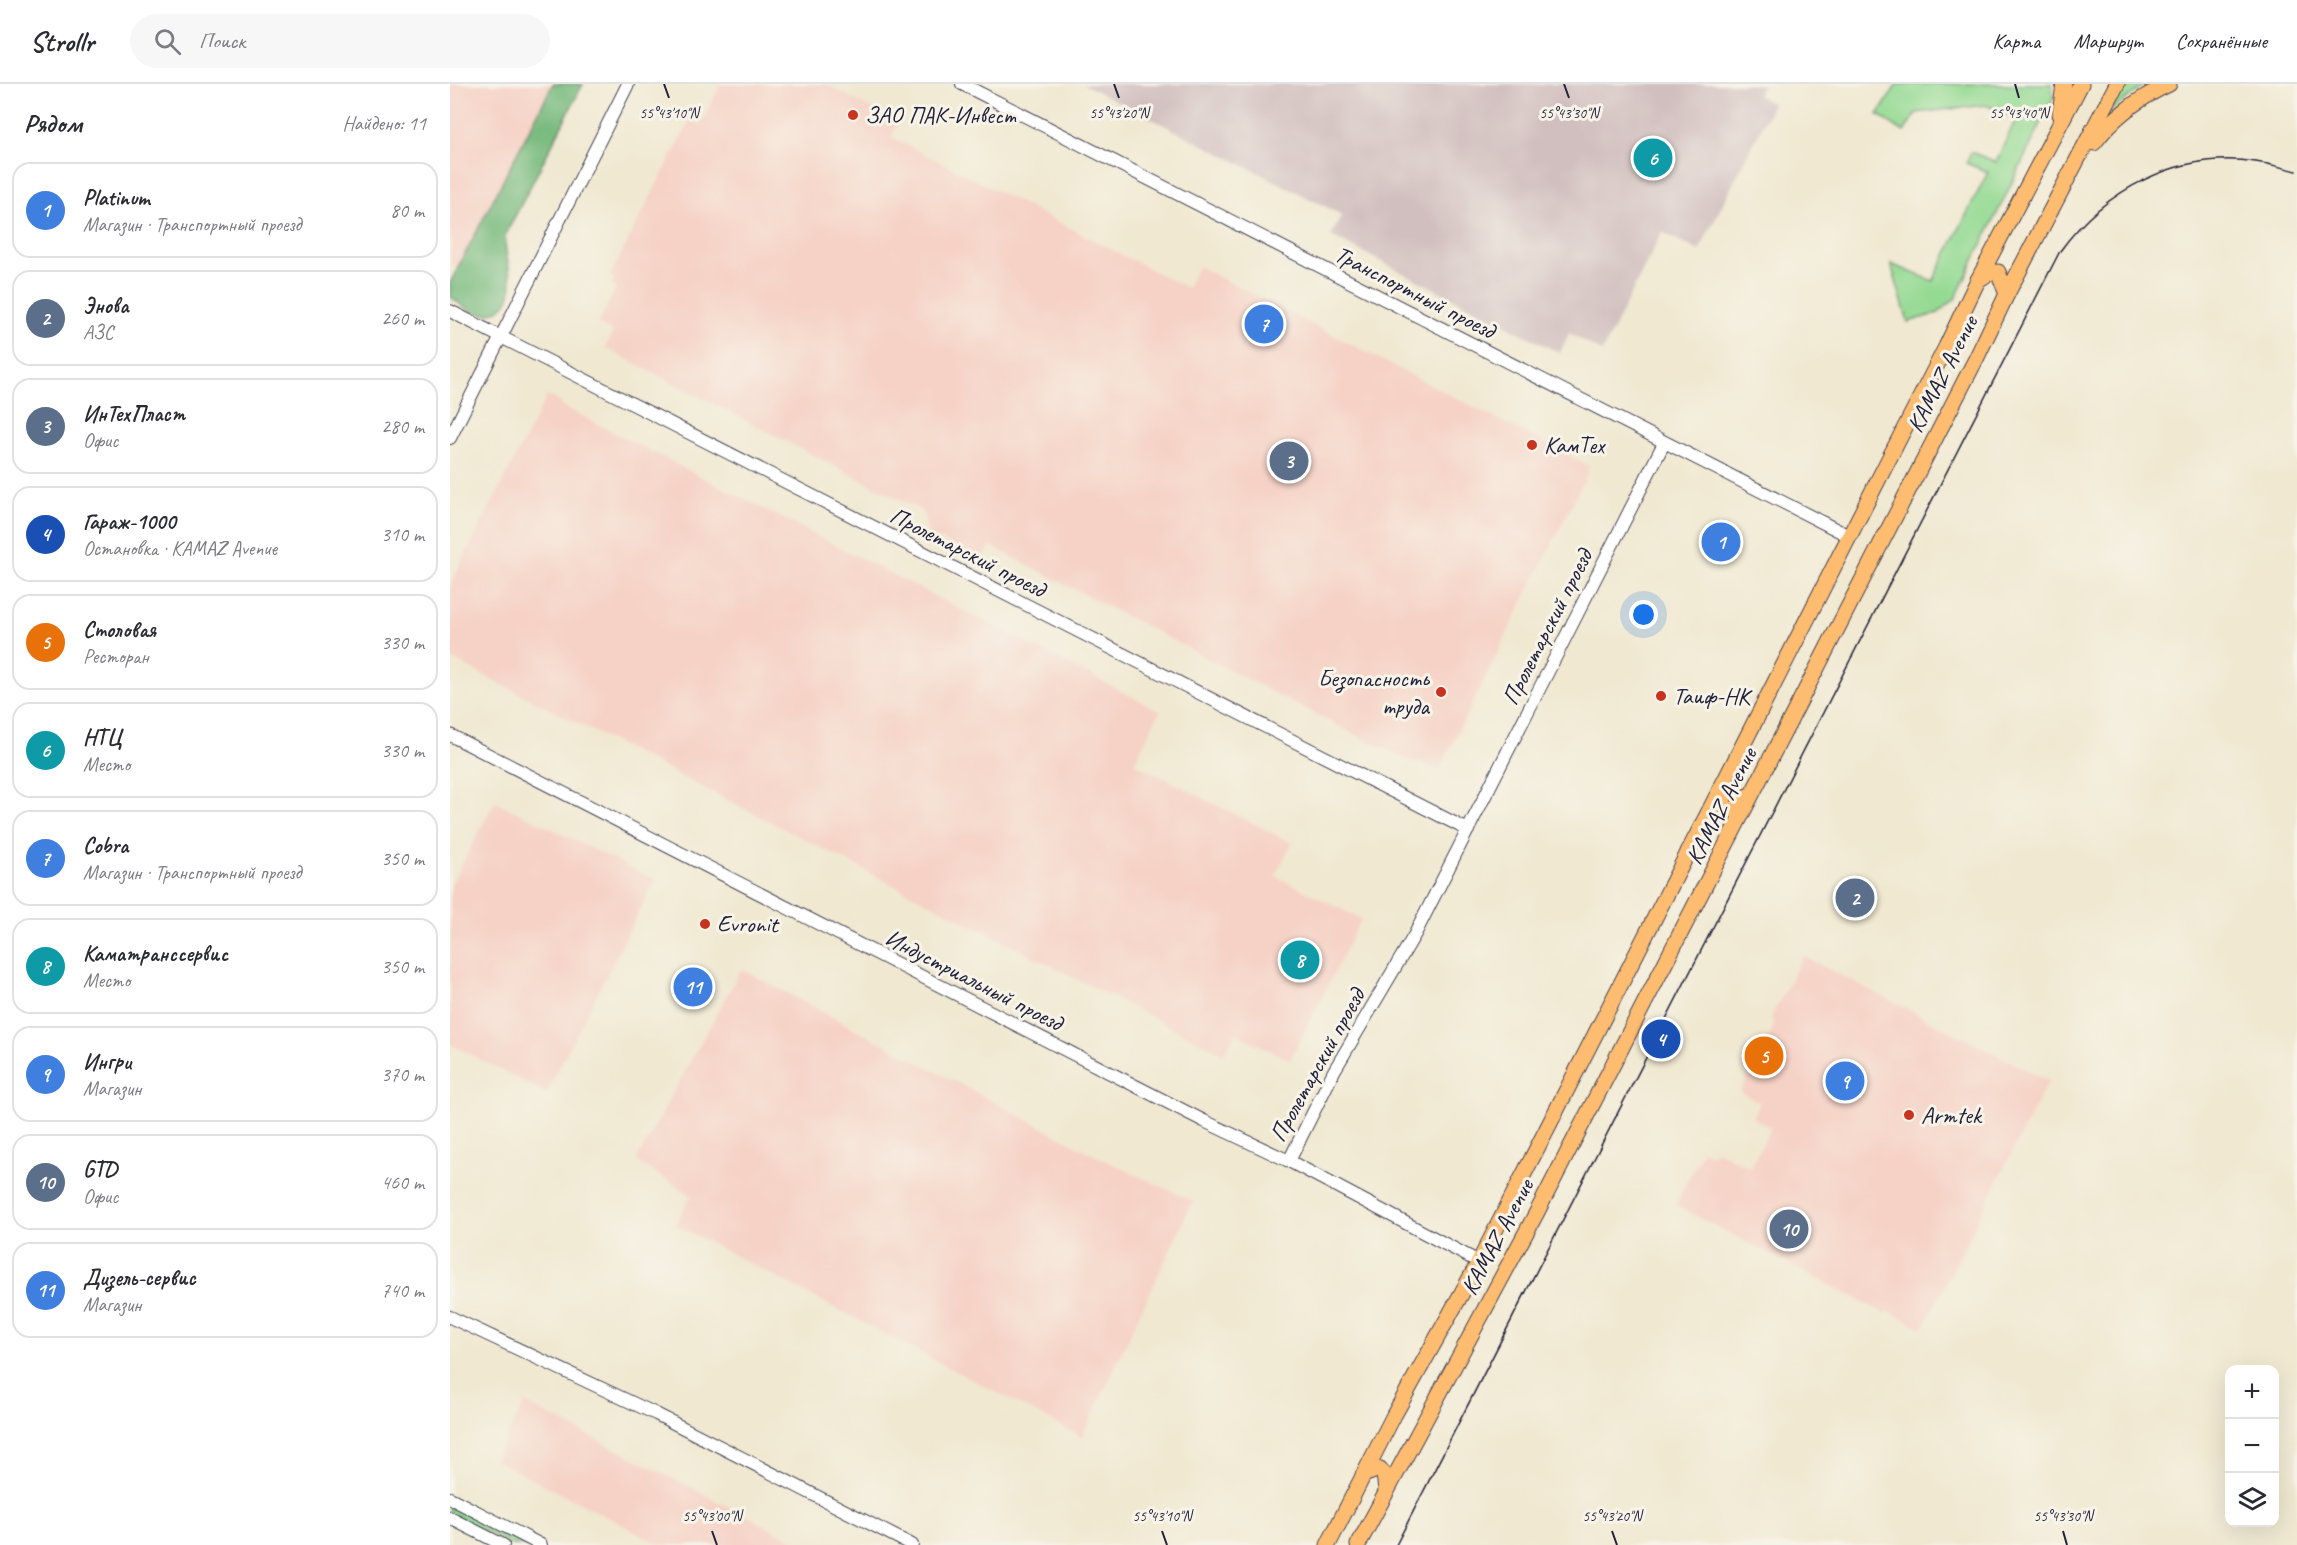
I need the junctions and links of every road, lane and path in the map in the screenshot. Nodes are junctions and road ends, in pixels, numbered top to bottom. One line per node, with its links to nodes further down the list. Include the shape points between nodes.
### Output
1 (628, 84): 12 (street)
2 (962, 84): 14 (street, Транспортный проезд)
3 (2064, 84): 7 (main road, via 2061,111)
4 (2081, 84): 7 (main road, KAMAZ Avenue)
5 (2117, 84): 8 (main road, KAMAZ Avenue)
6 (2169, 84): 8 (main road, via 2139,98 2103,131)
7 (2046, 152): 9 (main road, KAMAZ Avenue)
8 (2069, 177): 10 (main road, KAMAZ Avenue)
9 (1978, 280): 10 (main road, via 1998,272); 15 (main road, KAMAZ Avenue)
10 (2007, 294): 18 (main road, KAMAZ Avenue)
11 (450, 311): 12 (street, Пролетарский проезд)
12 (501, 337): 13 (street); 19 (street, Пролетарский проезд)
13 (450, 438)
14 (1664, 443): 15 (street, Транспортный проезд); 19 (street, Пролетарский проезд)
15 (1849, 536): 17 (main road, KAMAZ Avenue)
16 (450, 735): 20 (street, Индустриальный проезд)
17 (1730, 770): 18 (main road, via 1724,803 1728,810 1735,809); 21 (main road, KAMAZ Avenue)
18 (1756, 786): 24 (main road, KAMAZ Avenue, via 1537,1212)
19 (1468, 830): 20 (street, Пролетарский проезд, via 1415,934 1334,1071)
20 (1289, 1161): 21 (street, Индустриальный проезд)
21 (1479, 1262): 23 (main road, KAMAZ Avenue)
22 (450, 1317): 31 (street, via 656,1414)
23 (1394, 1415): 24 (main road, via 1390,1433 1393,1444 1405,1447); 25 (main road, KAMAZ Avenue)
24 (1413, 1438): 26 (main road, KAMAZ Avenue)
25 (1363, 1475): 26 (main road, via 1380,1469); 32 (main road, KAMAZ Avenue)
26 (1386, 1490): 33 (main road, KAMAZ Avenue)
27 (450, 1498): 30 (street)
28 (450, 1518): 29 (street)
29 (503, 1545)
30 (541, 1545)
31 (912, 1545)
32 (1328, 1545)
33 (1358, 1545)

